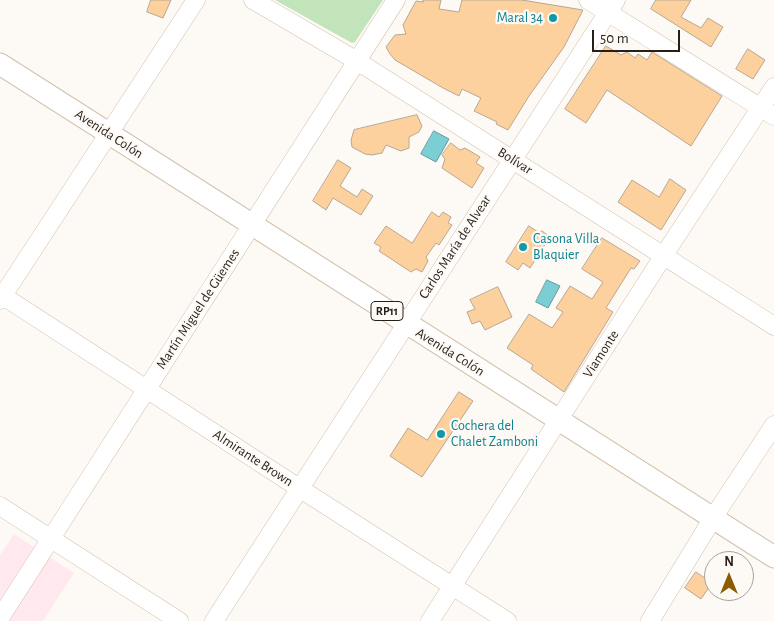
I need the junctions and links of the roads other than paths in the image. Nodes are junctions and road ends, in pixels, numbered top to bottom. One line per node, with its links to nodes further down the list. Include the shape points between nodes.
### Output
1 (196, 0): 10 (street)
2 (253, 0): 6 (street, Bolívar)
3 (396, 0): 6 (street, Martín Miguel de Güemes)
4 (588, 0): 5 (street)
5 (612, 6): 9 (street); 11 (street, Carlos María de Alvear)
6 (357, 61): 11 (street, Bolívar); 12 (street, Martín Miguel de Güemes)
7 (0, 64): 10 (main road, Avenida Colón / RP11)
8 (774, 87): 9 (street, Viamonte)
9 (767, 112): 13 (street, Viamonte)
10 (109, 134): 12 (main road, Avenida Colón / RP11); 14 (street)
11 (512, 160): 13 (street, Bolívar); 15 (street, Carlos María de Alvear)
12 (252, 225): 15 (main road, Avenida Colón / RP11); 17 (street, Martín Miguel de Güemes)
13 (664, 255): 16 (street, Bolívar); 18 (street, Viamonte)
14 (1, 296): 17 (street, Almirante Brown)
15 (406, 324): 18 (main road, Avenida Colón / RP11); 20 (street, Carlos María de Alvear)
16 (774, 326)
17 (147, 389): 20 (street, Almirante Brown); 23 (street, Martín Miguel de Güemes)
18 (558, 420): 22 (main road, Avenida Colón / RP11); 25 (street, Viamonte)
19 (774, 425): 22 (street)
20 (299, 488): 25 (street, Almirante Brown); 28 (street, Carlos María de Alvear)
21 (0, 506): 23 (street)
22 (713, 518): 24 (main road, Avenida Colón / RP11); 31 (street)
23 (51, 539): 26 (street, Martín Miguel de Güemes); 27 (street)
24 (774, 557)
25 (452, 586): 29 (street, Viamonte); 30 (street, Almirante Brown)
26 (0, 618)
27 (179, 621)
28 (214, 621)
29 (430, 621)
30 (507, 621)
31 (650, 621)

